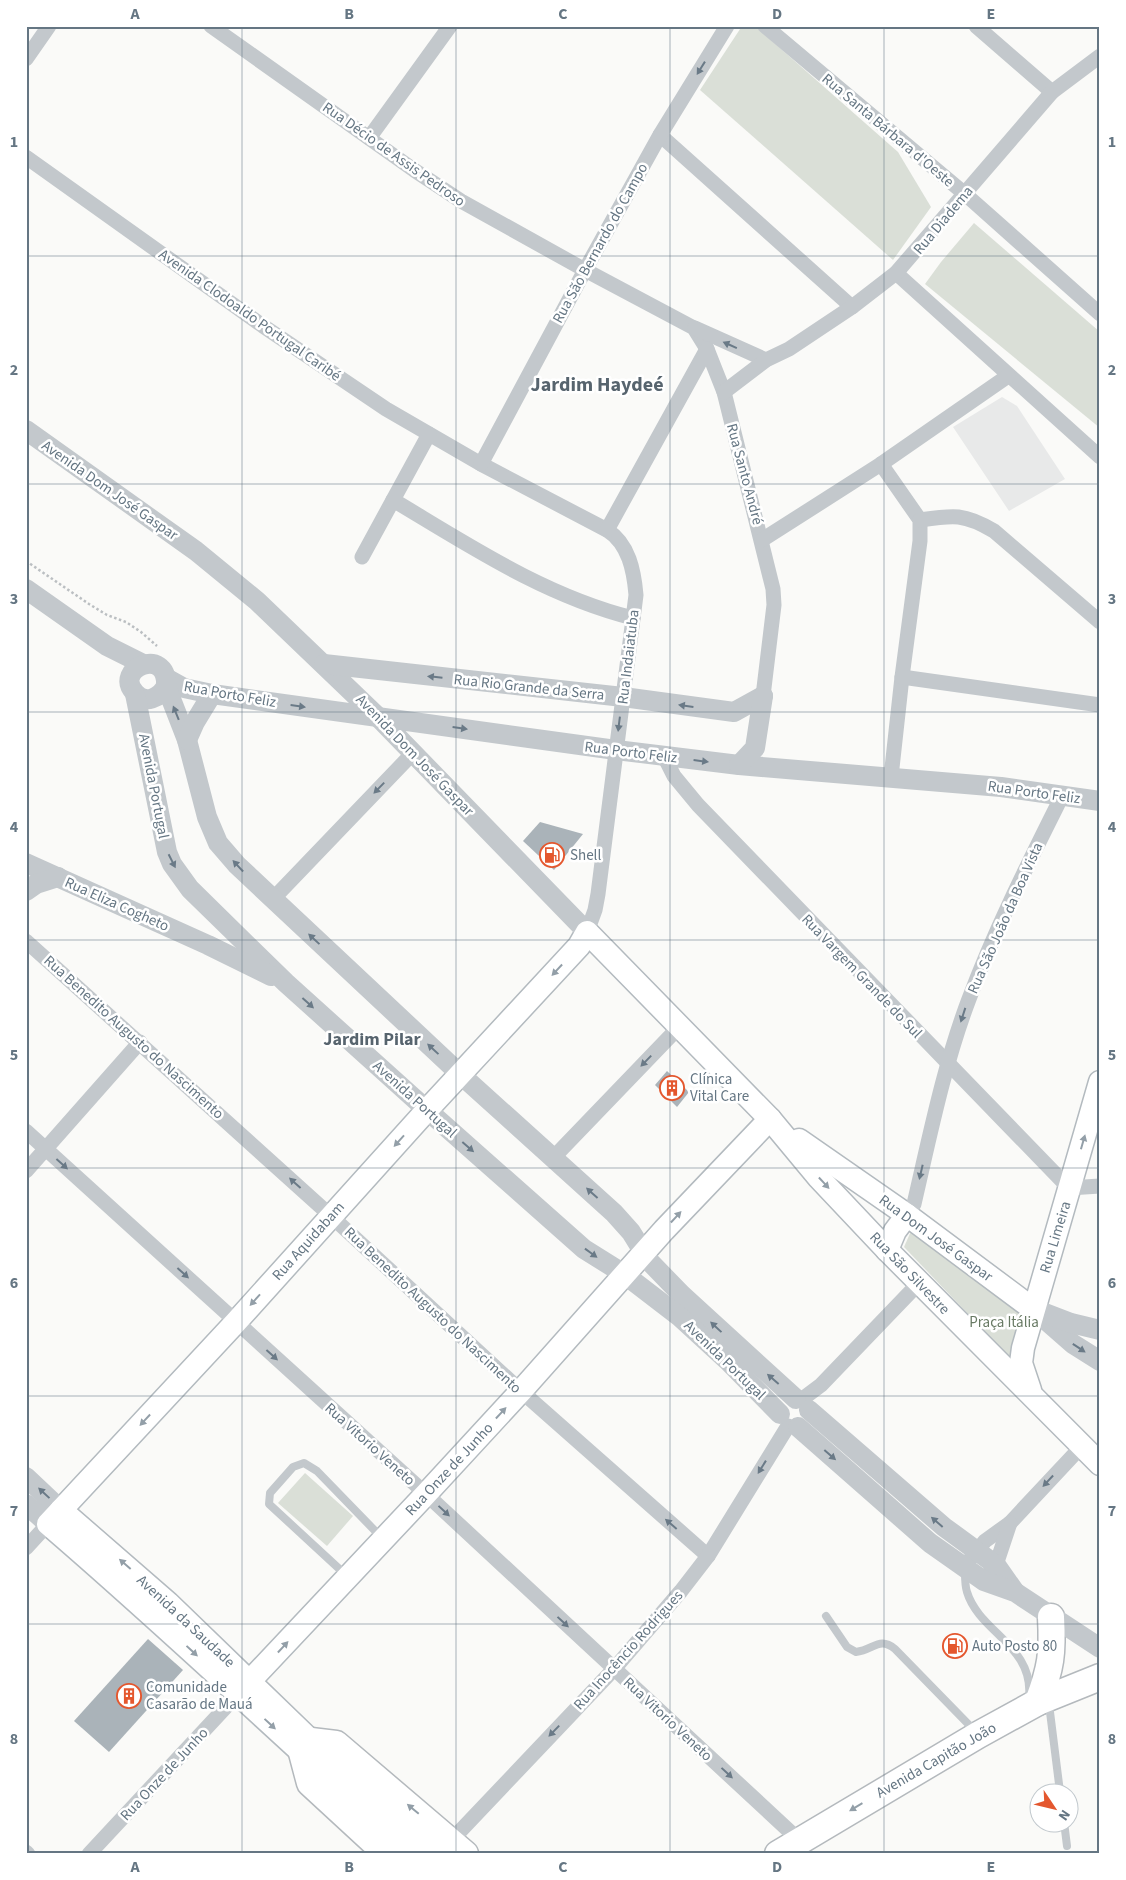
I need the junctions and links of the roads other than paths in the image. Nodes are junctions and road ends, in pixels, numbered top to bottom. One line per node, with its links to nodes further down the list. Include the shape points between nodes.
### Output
1 (49, 26): 8 (street)
2 (450, 26): 11 (street)
3 (727, 26): 10 (street, Rua São Bernardo do Campo, one-way to 10)
4 (765, 26): 13 (street, Rua Santa Bárbara d'Oeste)
5 (976, 26): 9 (street)
6 (219, 29): 11 (street, Rua Décio de Assis Pedroso)
7 (1100, 56): 9 (street, Rua Diadema)
8 (26, 59)
9 (1052, 92): 13 (street, Rua Diadema)
10 (660, 135): 14 (street, Rua São Bernardo do Campo); 16 (street)
11 (369, 138): 14 (street, Rua Décio de Assis Pedroso, via 461,201)
12 (26, 157): 24 (street, Avenida Clodoaldo Portugal Caribé, via 263,326)
13 (965, 194): 15 (street, Rua Diadema); 17 (street, Rua Santa Bárbara d'Oeste)
14 (585, 270): 18 (street, Rua Santo André); 26 (street, Rua São Bernardo do Campo)
15 (896, 274): 16 (street, Rua Diadema); 21 (street)
16 (852, 307): 20 (street, Rua Diadema, via 789,349)
17 (1100, 314)
18 (694, 328): 19 (street, Rua Santo André); 20 (street, one-way to 18)
19 (708, 349): 22 (street, Rua Santo André); 30 (street)
20 (766, 360): 22 (street, Rua Diadema)
21 (1008, 376): 25 (street); 27 (street)
22 (724, 392): 31 (street, Rua Santo André)
23 (26, 430): 38 (street, Avenida Dom José Gaspar, via 226,574)
24 (429, 434): 26 (street, Avenida Clodoaldo Portugal Caribé); 28 (street)
25 (1100, 457)
26 (481, 464): 30 (street, Rua Indaiatuba)
27 (881, 464): 29 (street); 31 (street)
28 (393, 500): 32 (street); 34 (street, via 555,592)
29 (920, 520): 35 (street, via 961,516 977,521 994,531); 39 (street)
30 (607, 530): 34 (street, Rua Indaiatuba, via 622,544 629,559 636,595)
31 (762, 540): 43 (street, Rua Santo André, via 774,605)
32 (362, 558)
33 (30, 595): 36 (street, Avenida Portugal)
34 (633, 618): 44 (street, Rua Indaiatuba)
35 (1100, 622)
36 (107, 646): 37 (street, Avenida Portugal); 41 (street, Avenida Portugal)
37 (143, 664): 40 (street, via 158,666); 41 (street, via 132,673)
38 (324, 664): 44 (street, Rua Rio Grande da Serra, one-way to 38); 47 (street, Avenida Dom José Gaspar)
39 (902, 677): 45 (street); 55 (street)
40 (166, 682): 41 (street, via 162,693 149,700 142,698); 42 (street, Rua Porto Feliz); 48 (street, Avenida Portugal, one-way to 40)
41 (132, 687): 62 (street, Avenida Portugal, one-way to 62, via 172,864 190,889)
42 (212, 694): 47 (street, Rua Porto Feliz, one-way to 47); 48 (street)
43 (763, 696): 46 (street); 49 (street, Rua Santo André)
44 (623, 697): 46 (street, Rua Rio Grande da Serra, one-way to 44); 50 (street, Rua Indaiatuba, one-way to 50)
45 (1100, 705)
46 (734, 712): 49 (street)
47 (378, 717): 50 (street, Rua Porto Feliz, one-way to 50); 51 (street, Avenida Dom José Gaspar)
48 (187, 740): 61 (street, Avenida Portugal, one-way to 48, via 218,842 207,817)
49 (756, 743): 53 (street); 54 (street)
50 (616, 750): 52 (street, Rua Porto Feliz); 63 (street, Rua Indaiatuba, via 598,894)
51 (413, 753): 61 (street, one-way to 61); 63 (street, Avenida Dom José Gaspar)
52 (664, 756): 53 (street, Rua Porto Feliz, one-way to 53); 69 (street, Rua Vargem Grande do Sul, via 674,776 698,805)
53 (739, 765): 54 (street, Rua Porto Feliz)
54 (778, 769): 55 (street, Rua Porto Feliz)
55 (891, 777): 56 (street, Rua Porto Feliz)
56 (1062, 796): 57 (street, Rua Porto Feliz); 69 (street, Rua São João da Boa Vista, one-way to 69, via 987,952)
57 (1100, 801)
58 (26, 863): 59 (street, Rua Eliza Cogheto)
59 (58, 877): 60 (street); 65 (street, Rua Eliza Cogheto)
60 (26, 891)
61 (272, 900): 70 (street, Avenida Portugal, one-way to 61)
62 (234, 931): 65 (street); 66 (street, Avenida Portugal)
63 (587, 932): 67 (main road, Avenida Dom José Gaspar); 70 (main road, Rua Aquidabam, one-way to 70, via 578,946)
64 (26, 940): 68 (street, Rua Benedito Augusto do Nascimento)
65 (208, 945): 66 (street, Rua Eliza Cogheto)
66 (286, 983): 72 (street, Avenida Portugal, one-way to 72)
67 (680, 1026): 73 (main road, Avenida Dom José Gaspar); 76 (street, one-way to 76)
68 (140, 1042): 75 (street); 81 (street, Rua Benedito Augusto do Nascimento, one-way to 68)
69 (948, 1063): 79 (street, Rua Vargem Grande do Sul); 80 (street, Rua São João da Boa Vista, one-way to 80, via 914,1204)
70 (460, 1074): 72 (main road, Rua Aquidabam); 76 (street, Avenida Portugal)
71 (1100, 1082): 79 (main road, Rua Limeira, one-way to 71)
72 (427, 1110): 81 (main road, Rua Aquidabam, one-way to 81); 84 (street, Avenida Portugal, one-way to 84, via 584,1249)
73 (770, 1119): 80 (main road, Rua Dom José Gaspar); 82 (main road, Rua São Silvestre, one-way to 82, via 819,1178); 83 (main road, Rua Onze de Junho, one-way to 73)
74 (26, 1131): 75 (street, Rua Vitorio Veneto)
75 (46, 1149): 77 (street); 87 (street, Rua Vitorio Veneto, one-way to 87)
76 (553, 1158): 83 (street, Avenida Portugal, one-way to 76, via 624,1223)
77 (26, 1171)
78 (1100, 1186): 79 (street)
79 (1069, 1188): 86 (main road, Rua Limeira)
80 (907, 1215): 82 (main road); 86 (main road, Rua Dom José Gaspar)
81 (332, 1216): 87 (main road, Rua Aquidabam, one-way to 87); 91 (street, Rua Benedito Augusto do Nascimento)
82 (887, 1250): 85 (main road, Rua São Silvestre)
83 (643, 1252): 84 (main road, Rua Onze de Junho); 92 (street, Avenida Portugal, one-way to 83, via 682,1295)
84 (624, 1274): 91 (main road, Rua Onze de Junho); 93 (street, Avenida Portugal, via 702,1336)
85 (919, 1283): 90 (main road, Rua São Silvestre); 92 (street)
86 (1033, 1309): 88 (street); 89 (street, Rua Dom José Gaspar, one-way to 89, via 1073,1344); 90 (main road, Rua Limeira, via 1023,1348)
87 (236, 1322): 97 (street, Rua Vitorio Veneto, one-way to 97); 99 (main road, Rua Aquidabam, one-way to 99)
88 (1100, 1330)
89 (1100, 1361)
90 (1012, 1364): 94 (main road, Rua São Silvestre, via 1031,1393)
91 (521, 1391): 97 (main road, Rua Onze de Junho, one-way to 91); 104 (street, Rua Benedito Augusto do Nascimento, one-way to 91)
92 (803, 1404): 93 (street, via 787,1401 781,1409); 103 (street, Avenida Portugal, one-way to 92, via 944,1527)
93 (789, 1423): 104 (street, Rua Inocêncio Rodrigues, one-way to 104); 106 (street, Avenida Portugal, one-way to 106)
94 (1082, 1446): 95 (main road, Rua São Silvestre); 100 (street, one-way to 100)
95 (1100, 1464)
96 (26, 1477): 99 (street, Avenida da Saudade, one-way to 96)
97 (426, 1494): 101 (main road, Rua Onze de Junho); 113 (street, Rua Vitorio Veneto, one-way to 113)
98 (26, 1504): 99 (street, Avenida da Saudade)
99 (55, 1517): 102 (street, Rua Aquidabam); 115 (main road, Avenida da Saudade, via 156,1618)
100 (1010, 1523): 103 (street); 105 (street)
101 (384, 1540): 107 (main road, Rua Onze de Junho); 107 (lane, via 317,1471 304,1463 292,1467 270,1493 269,1504)
102 (26, 1548)
103 (977, 1551): 105 (street, Avenida Portugal); 106 (street)
104 (708, 1556): 113 (street, Rua Inocêncio Rodrigues)
105 (996, 1565): 108 (street); 109 (street, Avenida Portugal)
106 (964, 1568): 108 (street, Avenida Portugal); 117 (lane, via 966,1592 976,1610 1024,1666)
107 (348, 1577): 115 (main road, Rua Onze de Junho, one-way to 107)
108 (984, 1581): 109 (street, Avenida Portugal)
109 (1015, 1592): 111 (street, Avenida Portugal)
110 (826, 1616): 118 (lane, via 847,1647 856,1652 868,1650 879,1643 887,1643 896,1649)
111 (1051, 1617): 112 (street, Avenida Portugal); 117 (highway, via 1053,1646 1050,1667)
112 (1100, 1648)
113 (614, 1668): 124 (street, Rua Vitorio Veneto, one-way to 124); 125 (street, Rua Inocêncio Rodrigues, one-way to 125)
114 (1100, 1677): 117 (highway, Avenida Capitão João)
115 (244, 1688): 119 (main road, Avenida da Saudade); 126 (street, Rua Onze de Junho)
116 (1100, 1692): 117 (highway, Avenida Capitão João)
117 (1038, 1707): 118 (highway, Avenida Capitão João); 121 (lane); 124 (highway, Avenida Capitão João, via 1022,1727)
118 (978, 1734): 124 (highway, Avenida Capitão João, one-way to 124)
119 (307, 1747): 120 (main road, Avenida da Saudade); 125 (highway, one-way to 119, via 336,1744); 127 (highway, via 310,1783)
120 (337, 1776): 125 (main road); 128 (main road)
121 (1057, 1782)
122 (1066, 1832): 123 (lane)
123 (1068, 1846)
124 (797, 1849)
125 (448, 1850)
126 (89, 1854)
127 (387, 1854)
128 (414, 1854)

